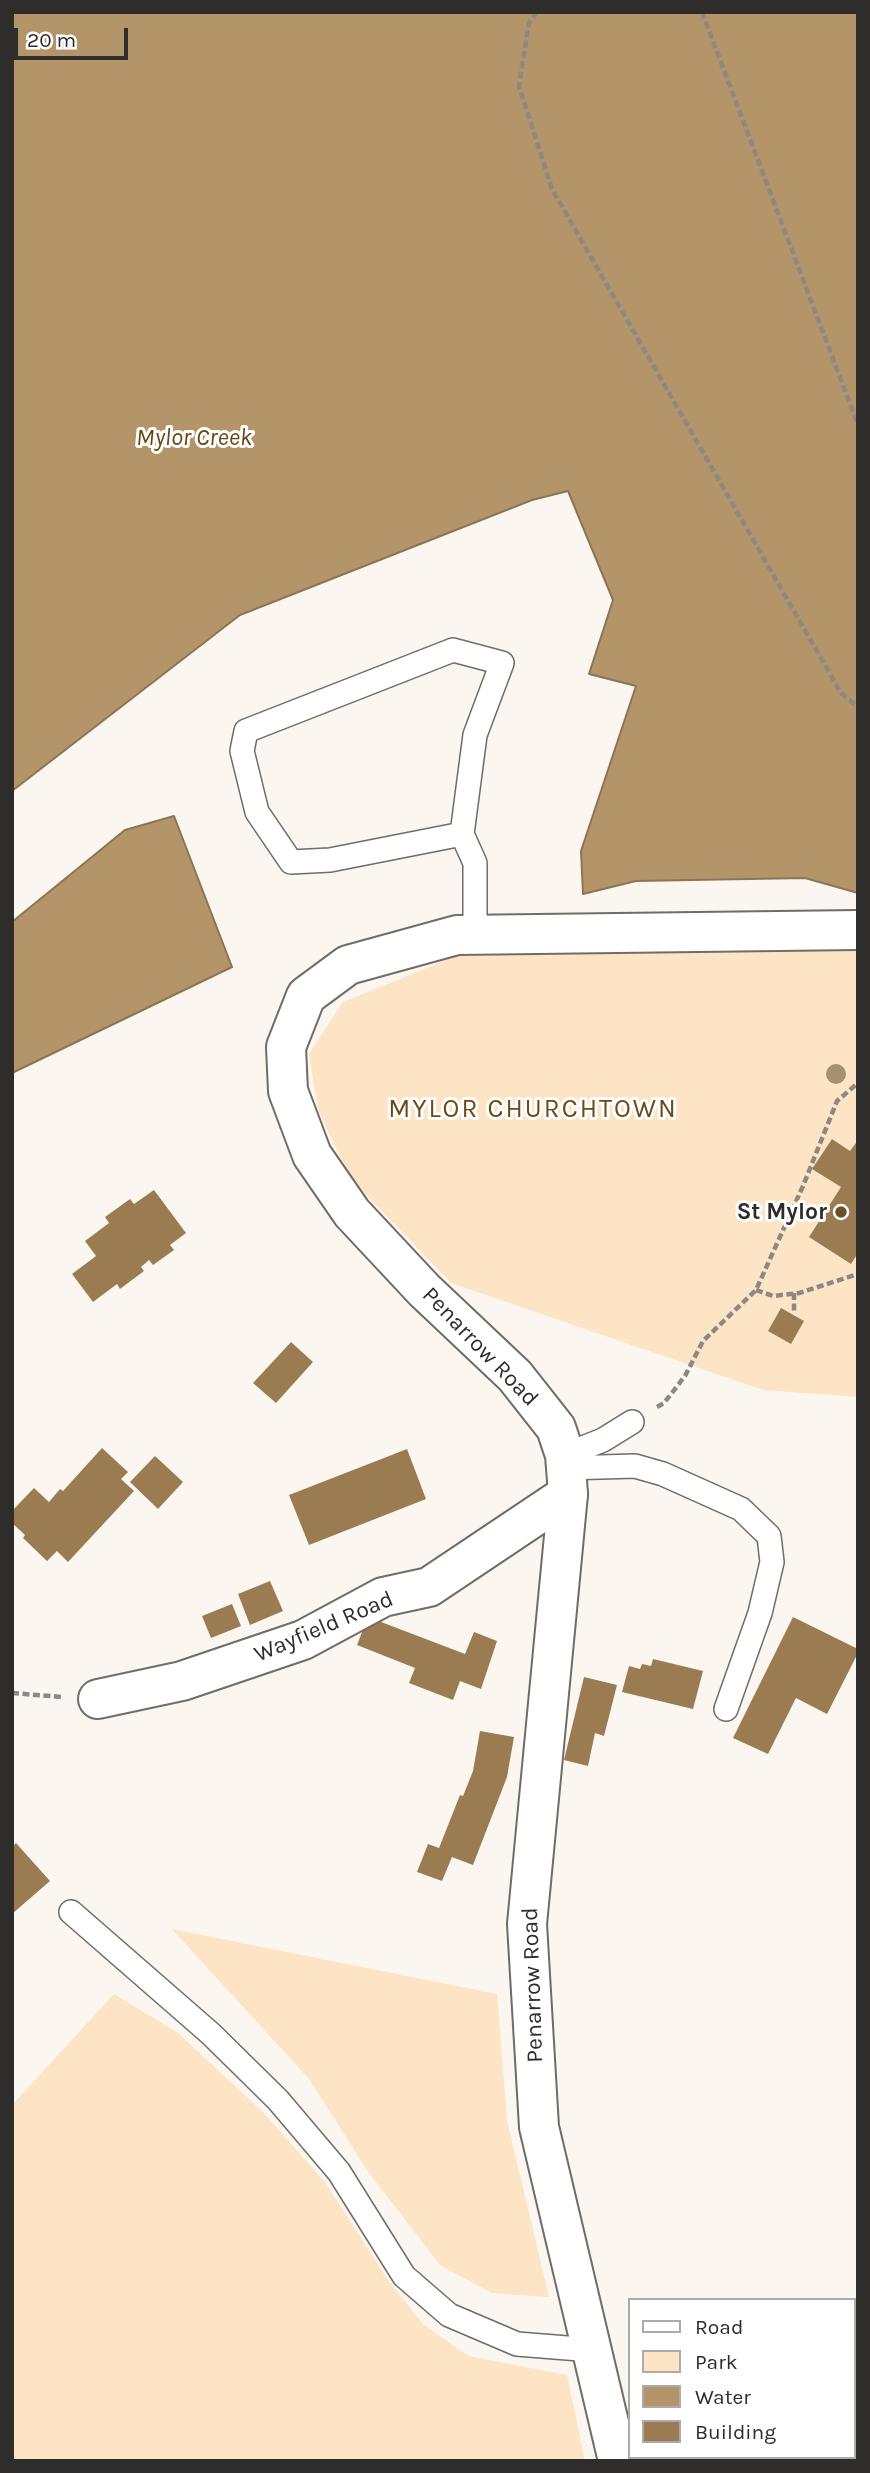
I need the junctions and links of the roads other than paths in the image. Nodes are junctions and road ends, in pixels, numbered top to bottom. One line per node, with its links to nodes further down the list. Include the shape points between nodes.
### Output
1 (462, 834): 1 (lane, via 475,735 502,663 453,650 246,731 242,751 257,813 291,862 330,860); 3 (lane, via 475,863)
2 (858, 930): 3 (street, Penarrow Road)
3 (475, 934): 5 (street, Penarrow Road, via 348,965 306,996 286,1047 288,1091 312,1155 352,1213 424,1290 515,1376 556,1428)
4 (632, 1422): 5 (lane)
5 (566, 1472): 6 (street, Wayfield Road, via 429,1587 383,1597 303,1640 182,1681); 7 (lane, via 635,1466 663,1474 741,1509 769,1536 772,1562 760,1613); 9 (street, Penarrow Road, via 527,1924 539,2127)
6 (98, 1699)
7 (726, 1709)
8 (71, 1912): 9 (lane, via 211,2034 278,2100 339,2172 404,2276 449,2315 517,2344)
9 (592, 2350): 10 (street, Penarrow Road)
10 (618, 2461)

